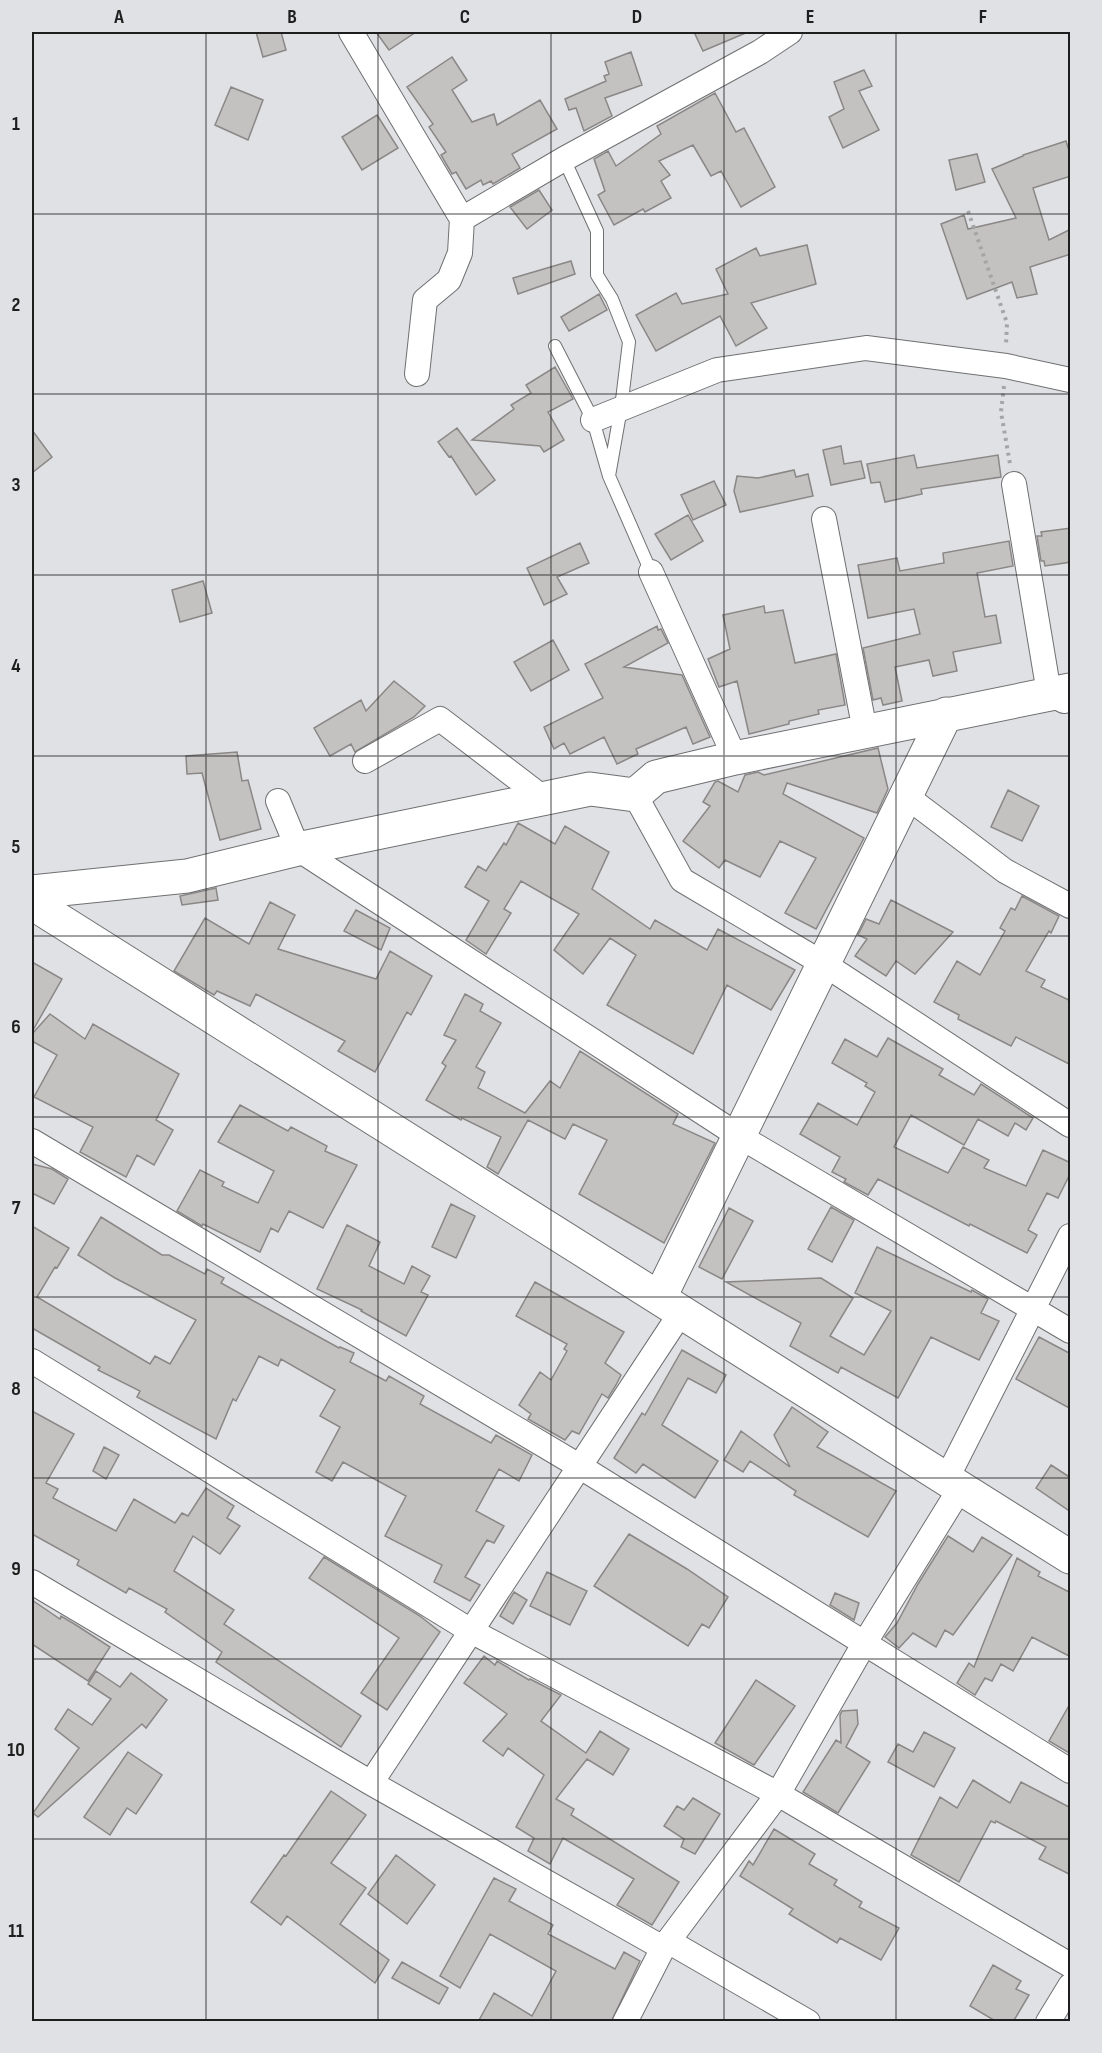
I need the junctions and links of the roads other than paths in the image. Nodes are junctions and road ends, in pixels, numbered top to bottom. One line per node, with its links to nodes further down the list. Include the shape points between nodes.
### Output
1 (351, 32): 4 (street)
2 (790, 32): 3 (street)
3 (564, 159): 4 (street); 8 (lane, via 597,231 597,275 612,299 629,342)
4 (462, 219): 6 (street, via 460,253 449,280 425,300)
5 (555, 346): 9 (lane)
6 (417, 374)
7 (1071, 380): 8 (street, via 1006,366 866,348 717,370)
8 (621, 408): 9 (street); 10 (lane)
9 (593, 420): 10 (lane)
10 (609, 476): 13 (lane)
11 (1014, 484): 14 (street)
12 (824, 519): 16 (street)
13 (651, 572): 17 (street)
14 (1063, 696): 15 (street)
15 (946, 714): 16 (street); 20 (street)
16 (865, 731): 17 (street)
17 (735, 758): 19 (street, via 656,777)
18 (364, 761): 21 (street, via 440,719)
19 (635, 795): 21 (street, via 591,789); 27 (street, via 682,880)
20 (906, 796): 26 (street, via 1005,871); 27 (street)
21 (542, 797): 23 (street)
22 (278, 801): 23 (street)
23 (298, 849): 24 (street, via 187,876); 29 (street)
24 (32, 892)
25 (32, 903): 32 (street)
26 (1071, 906)
27 (824, 964): 28 (street); 29 (street)
28 (1071, 1125)
29 (739, 1136): 32 (street); 33 (street)
30 (32, 1141): 36 (street)
31 (1071, 1236): 33 (street)
32 (671, 1304): 36 (street); 37 (street)
33 (1033, 1309): 34 (street); 37 (street)
34 (1071, 1331)
35 (32, 1361): 40 (street)
36 (579, 1466): 40 (street); 41 (street)
37 (954, 1482): 38 (street); 41 (street)
38 (1071, 1557)
39 (32, 1582): 43 (street)
40 (471, 1631): 43 (street); 44 (street)
41 (864, 1644): 42 (street); 44 (street)
42 (1071, 1771)
43 (371, 1783): 45 (street)
44 (778, 1794): 45 (street); 46 (street)
45 (666, 1944): 48 (street); 49 (street)
46 (1071, 1965)
47 (1071, 1986): 50 (street)
48 (625, 2022)
49 (808, 2022)
50 (1048, 2022)

